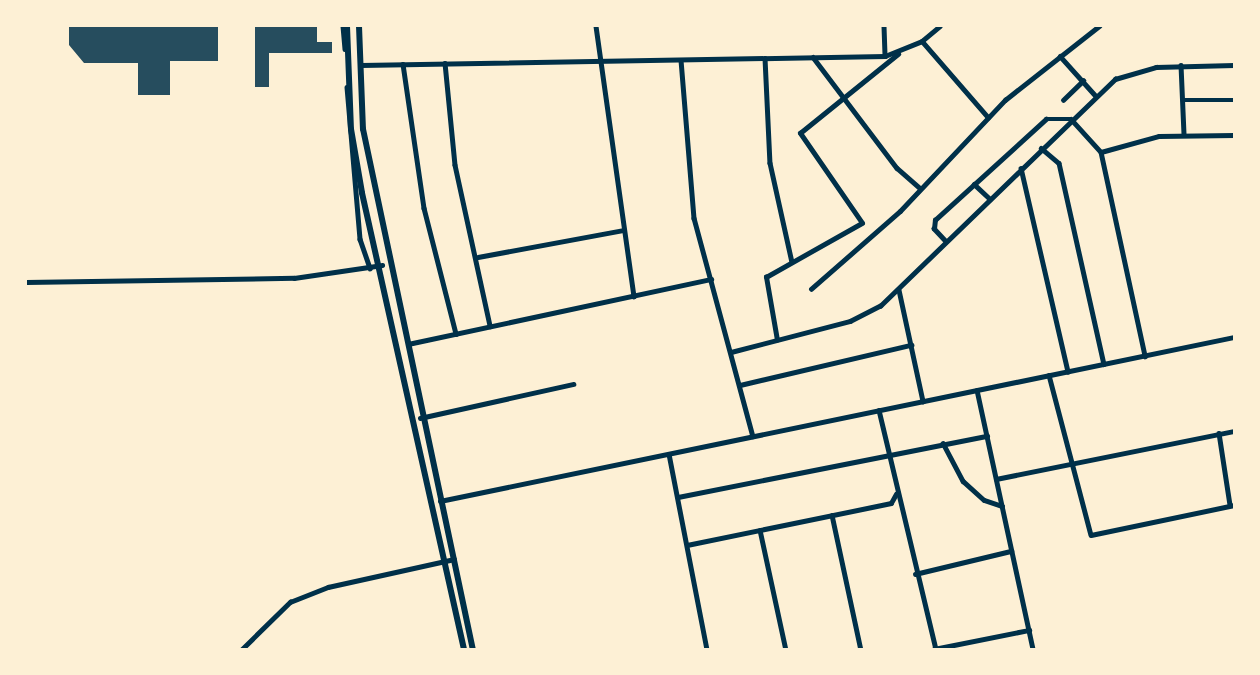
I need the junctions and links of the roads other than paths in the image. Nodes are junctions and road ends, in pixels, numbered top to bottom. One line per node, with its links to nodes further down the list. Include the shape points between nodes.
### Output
1 (345, 26): 40 (street, via 351,129); 41 (street, via 346,121 360,239)
2 (359, 26): 17 (street)
3 (596, 26): 14 (street)
4 (884, 26): 9 (street)
5 (940, 26): 7 (street)
6 (1099, 26): 10 (street)
7 (922, 41): 8 (street); 26 (street)
8 (903, 50): 9 (street); 22 (street)
9 (885, 56): 11 (street)
10 (1060, 56): 20 (street); 26 (street)
11 (813, 57): 12 (street); 22 (street)
12 (765, 58): 13 (street); 39 (street, via 770,164)
13 (681, 60): 14 (street); 42 (street, via 688,180)
14 (597, 61): 15 (street); 36 (street)
15 (445, 63): 16 (street); 38 (street, via 455,165)
16 (403, 64): 17 (street); 48 (street, via 424,208)
17 (361, 65): 51 (street, via 363,129)
18 (1181, 65): 19 (street); 21 (street, via 1137,70); 24 (street)
19 (1234, 65)
20 (1083, 81): 21 (street); 23 (street)
21 (1095, 95): 27 (street)
22 (844, 100): 34 (street, via 905,178); 39 (street, via 800,134 862,223)
23 (1063, 100)
24 (1183, 100): 25 (street); 28 (street)
25 (1234, 100)
26 (988, 117): 34 (street)
27 (1071, 119): 30 (street); 31 (street); 33 (street, via 1046,119)
28 (1184, 135): 29 (street); 31 (street, via 1134,140)
29 (1234, 135)
30 (1041, 148): 32 (street); 55 (street, via 1059,163)
31 (1101, 152): 54 (street)
32 (1021, 168): 35 (street); 56 (street)
33 (974, 184): 35 (street); 37 (street, via 933,224)
34 (919, 187): 44 (street, via 874,236)
35 (990, 199): 37 (street)
36 (623, 230): 38 (street); 46 (street)
37 (946, 242): 45 (street)
38 (478, 257): 47 (street)
39 (792, 262): 50 (street, via 766,277)
40 (382, 265): 41 (street); 83 (street, via 394,353)
41 (370, 268): 43 (street, via 294,278)
42 (711, 279): 46 (street); 53 (street)
43 (26, 282)
44 (811, 289)
45 (899, 290): 50 (street, via 850,321); 52 (street)
46 (634, 296): 47 (street)
47 (490, 326): 48 (street)
48 (456, 334): 51 (street)
49 (1234, 338): 54 (street)
50 (777, 340): 53 (street)
51 (408, 344): 63 (street)
52 (911, 345): 59 (street); 61 (street)
53 (731, 351): 59 (street)
54 (1145, 356): 55 (street)
55 (1104, 364): 56 (street)
56 (1068, 372): 57 (street)
57 (1049, 375): 60 (street); 71 (street)
58 (573, 384): 63 (street)
59 (740, 385): 66 (street)
60 (977, 390): 61 (street); 67 (street)
61 (923, 401): 62 (street)
62 (879, 410): 66 (street); 69 (street)
63 (420, 418): 75 (street)
64 (1234, 431): 65 (street)
65 (1219, 433): 71 (street); 76 (street)
66 (753, 436): 70 (street)
67 (987, 436): 68 (street); 72 (street)
68 (943, 443): 69 (street); 77 (street, via 963,482 984,500)
69 (890, 451): 73 (street); 74 (street)
70 (669, 454): 74 (street); 75 (street)
71 (1072, 465): 72 (street); 76 (street, via 1091,535)
72 (996, 479): 77 (street)
73 (897, 492): 78 (street, via 891,502); 84 (street)
74 (678, 497): 80 (street)
75 (440, 501): 82 (street)
76 (1232, 505)
77 (1002, 506): 81 (street)
78 (832, 515): 79 (street); 92 (street)
79 (760, 530): 80 (street); 91 (street)
80 (687, 545): 90 (street)
81 (1011, 551): 84 (street); 85 (street)
82 (454, 559): 83 (street); 89 (street)
83 (446, 562): 87 (street, via 328,587 290,602); 88 (street)
84 (915, 574): 86 (street)
85 (1029, 630): 86 (street); 93 (street)
86 (934, 649)
87 (241, 650)
88 (464, 650)
89 (473, 650)
90 (707, 650)
91 (786, 650)
92 (861, 650)
93 (1033, 650)

